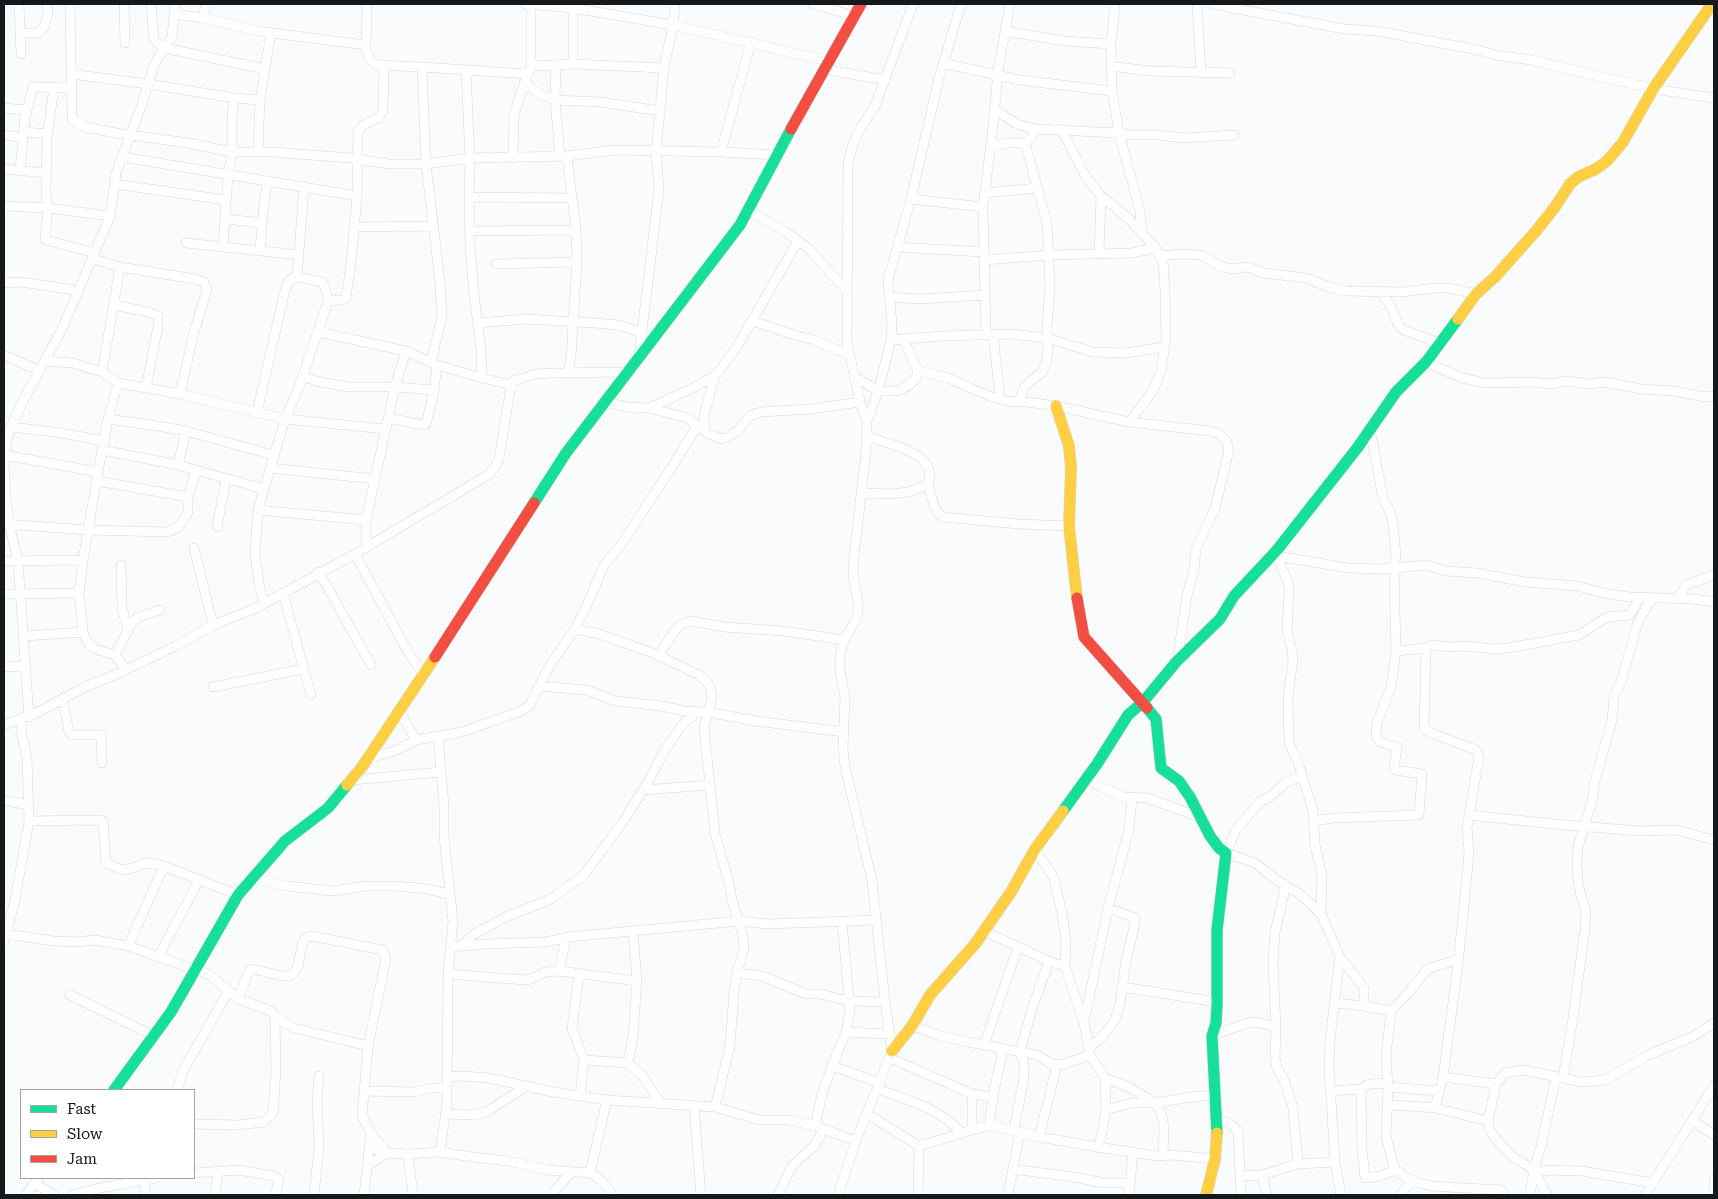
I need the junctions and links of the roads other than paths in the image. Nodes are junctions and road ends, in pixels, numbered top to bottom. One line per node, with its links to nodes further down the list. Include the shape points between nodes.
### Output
1 (20, 4): 27 (street)
2 (47, 4): 27 (street, via 48,13 39,33)
3 (70, 4): 48 (street)
4 (124, 4): 30 (street)
5 (151, 4): 33 (street, via 154,40)
6 (176, 4): 22 (street)
7 (206, 4): 24 (street)
8 (367, 4): 32 (street)
9 (524, 4): 10 (street)
10 (531, 4): 21 (street); 45 (street)
11 (675, 4): 25 (street)
12 (813, 4): 23 (street)
13 (861, 4): 23 (street)
14 (913, 4): 50 (street)
15 (961, 4): 35 (street)
16 (1010, 4): 26 (street)
17 (1115, 4): 31 (street)
18 (1197, 4): 46 (street)
19 (1212, 4): 55 (street, via 1531,60)
20 (1712, 4): 55 (street)
21 (573, 6): 25 (street); 36 (street)
22 (175, 14): 24 (street); 33 (street, via 172,37)
23 (854, 16): 38 (street)
24 (203, 18): 28 (street)
25 (673, 24): 29 (street); 42 (street)
26 (1005, 31): 31 (street, via 1064,41); 49 (street)
27 (21, 33): 34 (street)
28 (271, 33): 32 (street); 43 (street)
29 (751, 42): 38 (street); 78 (street)
30 (125, 44)
31 (1110, 44): 41 (street)
32 (366, 45): 39 (street, via 370,60)
33 (164, 48): 43 (street); 52 (street)
34 (21, 54)
35 (943, 63): 49 (street); 99 (street)
36 (574, 64): 37 (street); 42 (street)
37 (556, 65): 45 (street); 60 (street)
38 (826, 65): 50 (street); 79 (street)
39 (384, 66): 40 (street); 84 (street, via 383,112 360,127)
40 (422, 66): 44 (street); 85 (street)
41 (1111, 66): 46 (street, via 1148,71); 56 (street)
42 (664, 68): 63 (street)
43 (265, 69): 59 (street)
44 (466, 70): 45 (street); 82 (street)
45 (529, 70): 51 (street)
46 (1201, 72): 47 (street)
47 (1230, 73)
48 (71, 74): 52 (street); 54 (street)
49 (998, 76): 56 (street); 64 (street)
50 (885, 80): 129 (street, via 875,106 853,144 848,164)
51 (524, 83): 60 (street); 83 (street, via 514,117)
52 (148, 84): 57 (street); 70 (street)
53 (54, 88): 54 (street); 62 (street, via 33,87); 68 (street)
54 (70, 88): 70 (street, via 73,120 85,127)
55 (1653, 89): 58 (street); 132 (street, via 1612,155 1570,184 1536,231)
56 (1112, 91): 67 (street)
57 (234, 98): 59 (street); 76 (street)
58 (1714, 98)
59 (260, 100): 75 (street)
60 (555, 100): 63 (street); 80 (street)
61 (4, 108): 62 (street)
62 (27, 110): 69 (street)
63 (660, 110): 77 (street)
64 (995, 110): 65 (street, via 1017,124); 74 (street)
65 (1035, 129): 66 (street); 73 (street)
66 (1061, 129): 67 (street); 96 (street, via 1086,177)
67 (1119, 133): 71 (street, via 1184,138); 112 (street, via 1140,211)
68 (48, 134): 69 (street); 88 (street)
69 (24, 135): 72 (street); 87 (street)
70 (130, 135): 76 (street); 81 (street)
71 (1234, 135)
72 (4, 136)
73 (1026, 143): 74 (street); 93 (street)
74 (990, 147): 94 (street)
75 (258, 151): 76 (street); 84 (street)
76 (232, 152): 89 (street)
77 (656, 152): 78 (street); 80 (street, via 615,150); 141 (street, via 659,190)
78 (721, 152): 79 (street)
79 (777, 155): 104 (street)
80 (564, 156): 83 (street); 98 (street)
81 (122, 157): 89 (street); 91 (street)
82 (470, 158): 83 (street); 85 (street); 97 (street)
83 (513, 158)
84 (357, 159): 85 (street, via 388,164); 95 (street)
85 (426, 164): 108 (street)
86 (4, 169): 87 (street)
87 (20, 170): 88 (street)
88 (46, 173): 103 (street)
89 (228, 175): 90 (street); 100 (street)
90 (268, 181): 92 (street); 107 (street)
91 (115, 184): 100 (street); 105 (street)
92 (304, 187): 95 (street); 120 (street)
93 (1037, 188): 94 (street); 121 (street, via 1047,222)
94 (985, 193): 102 (street)
95 (357, 196): 109 (street)
96 (1101, 196): 112 (street); 119 (street)
97 (469, 197): 98 (street); 111 (street)
98 (572, 198): 110 (street)
99 (912, 199): 102 (street); 116 (street)
100 (226, 200): 106 (street)
101 (4, 206): 103 (street)
102 (983, 207): 123 (street)
103 (48, 208): 105 (street); 122 (street, via 46,240)
104 (749, 211): 113 (street); 151 (street)
105 (110, 216): 122 (street)
106 (226, 220): 107 (street); 115 (street)
107 (262, 222): 117 (street)
108 (434, 226): 109 (street); 154 (street, via 442,316)
109 (354, 227): 135 (street, via 346,298)
110 (576, 230): 111 (street); 124 (street)
111 (470, 231): 139 (street)
112 (1142, 234): 118 (street)
113 (798, 241): 129 (street); 137 (street)
114 (186, 243): 115 (street)
115 (223, 247): 117 (street)
116 (897, 247): 123 (street); 134 (street, via 888,280)
117 (260, 251): 120 (street)
118 (1158, 252): 119 (street); 131 (street, via 1201,255 1222,267 1248,267 1306,278 1346,291); 147 (street, via 1163,261 1165,290)
119 (1099, 254): 121 (street)
120 (298, 255): 127 (street)
121 (1050, 255): 123 (street); 143 (street)
122 (94, 256): 126 (street); 130 (street)
123 (984, 256): 133 (street)
124 (577, 262): 125 (street); 138 (street)
125 (496, 264)
126 (120, 266): 136 (street); 170 (street, via 204,282 207,290)
127 (297, 277): 135 (street, via 323,282); 178 (street, via 290,279 285,290)
128 (4, 283): 130 (street)
129 (846, 290): 150 (street)
130 (79, 291): 152 (street)
131 (1381, 293): 132 (street, via 1449,288); 146 (street, via 1399,326)
132 (1476, 294): 146 (street)
133 (985, 295): 134 (street, via 920,299); 142 (street)
134 (889, 297): 145 (street)
135 (329, 301): 140 (street)
136 (114, 305): 157 (street); 167 (street, via 158,316)
137 (753, 321): 150 (street); 161 (street)
138 (573, 322): 139 (street, via 525,319); 141 (street, via 618,325); 159 (street)
139 (479, 323): 163 (street)
140 (318, 332): 148 (street); 160 (street)
141 (642, 334): 151 (street)
142 (989, 334): 143 (street); 144 (street); 172 (street)
143 (1047, 338): 147 (street, via 1093,352 1126,353); 173 (street, via 1046,364 1041,373 1025,386)
144 (903, 339): 145 (street); 156 (street)
145 (891, 340): 169 (street)
146 (1439, 343): 153 (street)
147 (1164, 347): 185 (street, via 1161,371 1152,391)
148 (406, 351): 154 (street); 166 (street)
149 (4, 355): 155 (street)
150 (849, 355): 162 (street)
151 (638, 358): 158 (street)
152 (45, 361): 155 (street); 157 (street, via 73,363)
153 (1426, 362): 171 (street, via 1462,378 1485,383 1604,382); 189 (street, via 1396,392)
154 (434, 364): 163 (street); 168 (street)
155 (40, 371): 187 (street)
156 (918, 371): 169 (street, via 916,378 898,391); 172 (street, via 948,378)
157 (102, 372): 164 (street)
158 (628, 372): 159 (street); 174 (street)
159 (568, 373): 165 (street, via 536,374 512,381)
160 (303, 376): 166 (street, via 348,387); 182 (street)
161 (714, 376): 177 (street); 179 (street)
162 (854, 376): 169 (street); 175 (street)
163 (482, 378): 165 (street)
164 (118, 383): 167 (street); 183 (street)
165 (511, 385): 215 (street, via 499,459 488,475)
166 (395, 387): 168 (street); 180 (street)
167 (146, 388): 170 (street)
168 (434, 390): 180 (street, via 426,424)
169 (878, 391): 184 (street)
170 (180, 394): 178 (street)
171 (1714, 396)
172 (1000, 399): 173 (street)
173 (1019, 401): 176 (street)
174 (604, 402): 177 (street); 253 (street, via 566,453)
175 (860, 402): 184 (street); 191 (street, via 760,412 722,439)
176 (1056, 406): 185 (street); 211 (street, via 1069,446)
177 (649, 408): 181 (street)
178 (257, 412): 182 (street)
179 (704, 415): 181 (street); 191 (street)
180 (388, 418): 188 (street)
181 (687, 418): 186 (street)
182 (285, 419): 188 (street); 194 (street)
183 (108, 420): 190 (street); 193 (street)
184 (867, 421): 192 (street)
185 (1129, 422): 247 (street, via 1218,433 1227,442 1229,450 1215,508 1196,549)
186 (697, 426): 191 (street); 238 (street, via 621,546 604,565)
187 (11, 428): 193 (street, via 62,434); 195 (street)
188 (385, 429): 201 (street)
189 (1370, 430): 216 (street); 222 (street, via 1383,498 1393,525)
190 (186, 431): 194 (street); 196 (street)
191 (705, 431)
192 (866, 436): 203 (street, via 919,456 927,465); 206 (street)
193 (103, 446): 196 (street); 199 (street)
194 (273, 455): 197 (street)
195 (4, 456): 199 (street); 205 (street)
196 (178, 465): 198 (street)
197 (270, 468): 201 (street); 204 (street)
198 (196, 470): 200 (street); 207 (street)
199 (98, 472): 202 (street)
200 (226, 479): 204 (street); 212 (street)
201 (375, 479): 209 (street)
202 (97, 482): 207 (street); 213 (street)
203 (928, 485): 206 (street, via 908,492); 211 (street, via 934,505 943,517)
204 (264, 489): 208 (street)
205 (5, 490): 210 (street)
206 (862, 493): 242 (street, via 853,576 858,610)
207 (188, 497): 213 (street, via 188,512 183,522 167,532)
208 (258, 510): 209 (street); 233 (street, via 255,553)
209 (366, 520): 215 (street)
210 (6, 524): 213 (street); 220 (street)
211 (1068, 526): 258 (street, via 1084,637)
212 (217, 527)
213 (88, 530): 218 (street)
214 (194, 548): 237 (street)
215 (366, 548): 217 (street)
216 (1277, 553): 222 (street, via 1348,568); 247 (street, via 1234,596 1207,633); 270 (street, via 1290,591 1286,626 1293,661 1288,696 1289,742)
217 (355, 554): 223 (street); 253 (street, via 409,654)
218 (83, 560): 220 (street); 226 (street)
219 (4, 561): 220 (street)
220 (18, 561): 225 (street)
221 (121, 566): 239 (street, via 122,608)
222 (1394, 568): 229 (street, via 1427,565 1444,572 1578,586); 244 (street)
223 (319, 572): 227 (street); 249 (street)
224 (1714, 575): 231 (street, via 1686,586)
225 (21, 593): 226 (street); 228 (street); 241 (street)
226 (79, 593): 240 (street)
227 (283, 593): 233 (street); 251 (street)
228 (4, 594)
229 (1639, 598): 230 (street); 235 (street)
230 (1652, 598): 231 (street); 236 (street)
231 (1678, 599): 232 (street)
232 (1714, 602)
233 (264, 603): 237 (street)
234 (160, 610): 239 (street, via 138,617)
235 (1630, 615): 236 (street); 243 (street, via 1607,617 1579,635 1508,648 1432,645)
236 (1638, 622): 282 (street, via 1614,697 1612,720)
237 (213, 625): 252 (street)
238 (575, 629): 246 (street, via 599,634); 254 (street)
239 (128, 630): 245 (street)
240 (84, 632): 241 (street); 245 (street, via 88,643 96,649)
241 (24, 636): 248 (street)
242 (844, 640): 246 (street, via 692,621 675,630); 264 (street, via 839,663 845,697)
243 (1426, 648): 244 (street); 278 (street, via 1424,728 1478,753)
244 (1396, 651): 281 (street, via 1391,687 1377,723 1376,736 1380,742 1397,747 1395,770 1422,774 1419,815)
245 (115, 655): 252 (street)
246 (658, 656): 261 (street, via 707,682 712,698)
247 (1177, 660): 258 (street)
248 (25, 666): 250 (street); 262 (street)
249 (371, 666)
250 (4, 667)
251 (303, 668): 255 (street); 256 (street)
252 (126, 670): 257 (street)
253 (424, 674): 259 (street)
254 (539, 686): 260 (street, via 587,690 615,701); 265 (street, via 529,706 521,711)
255 (213, 687)
256 (310, 695)
257 (63, 700): 262 (street); 268 (street, via 72,735 101,735 103,738)
258 (1143, 702): 271 (street, via 1128,715); 279 (street, via 1156,719 1160,768 1179,781)
259 (399, 711): 266 (street); 267 (street)
260 (697, 712): 261 (street); 274 (street, via 682,725 666,748)
261 (707, 712): 264 (street); 273 (street, via 704,727)
262 (25, 718): 263 (street); 277 (street, via 22,737 27,758)
263 (4, 725)
264 (844, 732): 294 (street, via 845,767 866,851)
265 (438, 737): 266 (street); 269 (street)
266 (416, 740): 267 (street)
267 (367, 760): 272 (street)
268 (102, 763)
269 (441, 772): 272 (street); 290 (street)
270 (1302, 776): 281 (street, via 1310,796); 285 (street, via 1285,783 1260,802 1236,830)
271 (1087, 779): 275 (street); 284 (street)
272 (352, 780): 287 (street, via 328,808 285,841)
273 (710, 785): 274 (street); 295 (street, via 715,834)
274 (643, 790): 302 (street, via 583,876 549,900 474,934)
275 (1132, 798): 279 (street, via 1156,801); 292 (street, via 1129,830)
276 (4, 800): 277 (street)
277 (28, 805): 280 (street)
278 (1469, 815): 282 (street); 307 (street)
279 (1200, 817): 285 (street, via 1210,836)
280 (28, 821): 286 (street, via 103,821 106,863 122,870 149,863); 299 (street, via 15,900)
281 (1314, 821): 293 (street, via 1322,875)
282 (1585, 826): 283 (street, via 1640,831 1676,830); 349 (street, via 1578,847 1577,865 1586,910 1573,1018)
283 (1714, 840)
284 (1035, 849): 298 (street); 309 (street, via 1054,878 1066,940)
285 (1226, 853): 289 (street, via 1255,863); 322 (street, via 1216,930)
286 (164, 866): 288 (street); 301 (street)
287 (252, 878): 290 (street, via 332,891 397,886); 291 (street)
288 (199, 880): 291 (street); 305 (street)
289 (1286, 885): 293 (street); 330 (street, via 1275,932)
290 (449, 894): 303 (street, via 453,921)
291 (238, 895): 310 (street)
292 (1108, 908): 316 (street, via 1135,921); 328 (street)
293 (1321, 914): 306 (street)
294 (877, 920): 296 (street); 321 (street)
295 (739, 922): 296 (street); 297 (street); 312 (street, via 744,948)
296 (842, 922): 320 (street)
297 (633, 931): 300 (street); 315 (street)
298 (984, 931): 304 (street); 329 (street, via 930,995)
299 (5, 937): 301 (street, via 103,941)
300 (566, 938): 302 (street); 311 (street)
301 (128, 946): 305 (street)
302 (461, 946): 303 (street)
303 (450, 947): 313 (street)
304 (1018, 947): 308 (street); 335 (street)
305 (158, 957): 310 (street)
306 (1340, 957): 323 (street); 324 (street, via 1364,988)
307 (1459, 960): 325 (street, via 1427,969); 347 (street)
308 (1049, 961): 309 (street); 338 (street)
309 (1065, 966): 328 (street)
310 (196, 970): 317 (street, via 210,975); 333 (street)
311 (558, 971): 313 (street, via 545,972 526,980); 314 (street)
312 (737, 973): 320 (street, via 762,976 806,994); 370 (street, via 730,1046)
313 (448, 974): 346 (street)
314 (579, 974): 315 (street); 341 (street, via 572,1028)
315 (637, 980): 342 (street)
316 (1122, 987): 322 (street); 339 (street, via 1115,1020)
317 (228, 992): 319 (street); 357 (street, via 184,1069)
318 (70, 995): 333 (street)
319 (238, 999): 326 (street, via 266,1008); 336 (street, via 249,971 253,969 273,975 292,975 298,966 305,938 312,936 383,950 386,958)
320 (849, 1001): 321 (street); 331 (street)
321 (885, 1002): 332 (street)
322 (1217, 1002): 334 (street)
323 (1334, 1003): 324 (street); 360 (street)
324 (1364, 1006): 325 (street)
325 (1391, 1011): 351 (street, via 1386,1055)
326 (275, 1017): 336 (street, via 294,1028); 379 (street, via 274,1113 264,1122)
327 (1714, 1023): 349 (street, via 1605,1080 1581,1082)
328 (1084, 1024): 339 (street)
329 (912, 1026): 335 (street); 340 (street)
330 (1276, 1027): 334 (street, via 1252,1022); 399 (street, via 1275,1058 1293,1108)
331 (846, 1032): 332 (street); 344 (street)
332 (889, 1034): 340 (street)
333 (154, 1036): 356 (street)
334 (1212, 1036): 363 (street)
335 (984, 1045): 337 (street)
336 (368, 1046): 359 (street)
337 (1003, 1049): 338 (street); 365 (street)
338 (1020, 1051): 343 (street); 383 (street, via 1024,1077)
339 (1089, 1052): 343 (street); 348 (street)
340 (891, 1054): 353 (street); 362 (street)
341 (584, 1060): 342 (street); 364 (street)
342 (628, 1063): 367 (street, via 642,1075)
343 (1057, 1065): 387 (street)
344 (832, 1066): 353 (street); 381 (street)
345 (319, 1076): 425 (street, via 319,1148)
346 (446, 1077): 352 (street, via 489,1078); 355 (street)
347 (1443, 1077): 350 (street); 361 (street)
348 (1105, 1078): 368 (street, via 1129,1087); 373 (street)
349 (1559, 1078): 350 (street, via 1524,1070 1512,1071 1501,1076); 403 (street)
350 (1496, 1084): 377 (street)
351 (1388, 1085): 358 (street, via 1369,1084); 361 (street); 371 (street)
352 (527, 1086): 364 (street); 374 (street, via 486,1112)
353 (879, 1086): 375 (street); 384 (street, via 926,1107)
354 (1714, 1086): 378 (street)
355 (446, 1088): 359 (street, via 415,1092); 374 (street)
356 (115, 1089)
357 (177, 1089)
358 (1361, 1089): 360 (street); 402 (street, via 1364,1178)
359 (364, 1091): 385 (street, via 362,1116)
360 (1330, 1091): 398 (street)
361 (1439, 1091): 372 (street)
362 (972, 1094): 365 (street); 384 (street)
363 (1216, 1095): 368 (street); 376 (street)
364 (580, 1096): 366 (street)
365 (993, 1097): 380 (street)
366 (607, 1100): 367 (street); 407 (street)
367 (660, 1104): 369 (street)
368 (1156, 1104): 373 (street, via 1132,1103); 396 (street, via 1164,1128)
369 (694, 1106): 370 (street); 430 (street)
370 (715, 1107): 381 (street, via 760,1120 790,1120)
371 (1388, 1107): 372 (street); 402 (street, via 1386,1136)
372 (1436, 1108): 377 (street)
373 (1106, 1110): 391 (street)
374 (445, 1114): 393 (street)
375 (867, 1114): 388 (street); 389 (street)
376 (1217, 1120): 397 (street); 409 (street, via 1229,1123 1238,1132)
377 (1488, 1121): 403 (street, via 1495,1138 1513,1157)
378 (1693, 1121): 386 (street); 416 (street)
379 (195, 1124)
380 (988, 1125): 383 (street); 384 (street)
381 (815, 1126): 382 (street)
382 (824, 1129): 388 (street); 431 (street, via 815,1145 792,1166)
383 (1017, 1131): 387 (street); 401 (street)
384 (967, 1132): 389 (street)
385 (371, 1133): 390 (street); 392 (street)
386 (1714, 1135)
387 (1039, 1137): 391 (street)
388 (856, 1141): 432 (street)
389 (919, 1146): 433 (street)
390 (370, 1148): 392 (street); 400 (street)
391 (1100, 1148): 394 (street)
392 (387, 1152): 395 (street); 400 (street)
393 (440, 1152): 395 (street); 405 (street)
394 (1133, 1152): 396 (street); 415 (street)
395 (408, 1154): 427 (street)
396 (1163, 1156): 397 (street)
397 (1215, 1159): 436 (street)
398 (1335, 1162): 399 (street); 439 (street)
399 (1298, 1164): 408 (street)
400 (367, 1166): 426 (street)
401 (1013, 1170): 415 (street, via 1103,1183); 434 (street)
402 (1396, 1170): 413 (street)
403 (1534, 1170): 416 (street, via 1582,1171); 442 (street); 443 (street)
404 (218, 1172): 406 (street); 423 (street); 424 (street, via 239,1170 277,1178)
405 (572, 1172): 407 (street); 428 (street)
406 (195, 1173)
407 (590, 1173): 429 (street, via 606,1185)
408 (1262, 1174): 409 (street); 438 (street)
409 (1240, 1176): 437 (street)
410 (150, 1179): 412 (street)
411 (36, 1180): 419 (street); 420 (street)
412 (144, 1180): 421 (street); 422 (street)
413 (1412, 1180): 417 (street); 440 (street)
414 (1714, 1180): 445 (street)
415 (1130, 1183): 435 (street)
416 (1653, 1183): 444 (street)
417 (1455, 1192): 418 (street)
418 (1474, 1192): 441 (street, via 1500,1190)
419 (27, 1195)
420 (54, 1195)
421 (72, 1195)
422 (145, 1195)
423 (216, 1195)
424 (275, 1195)
425 (314, 1195)
426 (364, 1195)
427 (413, 1195)
428 (552, 1195)
429 (612, 1195)
430 (701, 1195)
431 (778, 1195)
432 (838, 1195)
433 (918, 1195)
434 (1008, 1195)
435 (1129, 1195)
436 (1206, 1195)
437 (1241, 1195)
438 (1267, 1195)
439 (1341, 1195)
440 (1400, 1195)
441 (1503, 1195)
442 (1530, 1195)
443 (1547, 1195)
444 (1645, 1195)
445 (1714, 1195)

